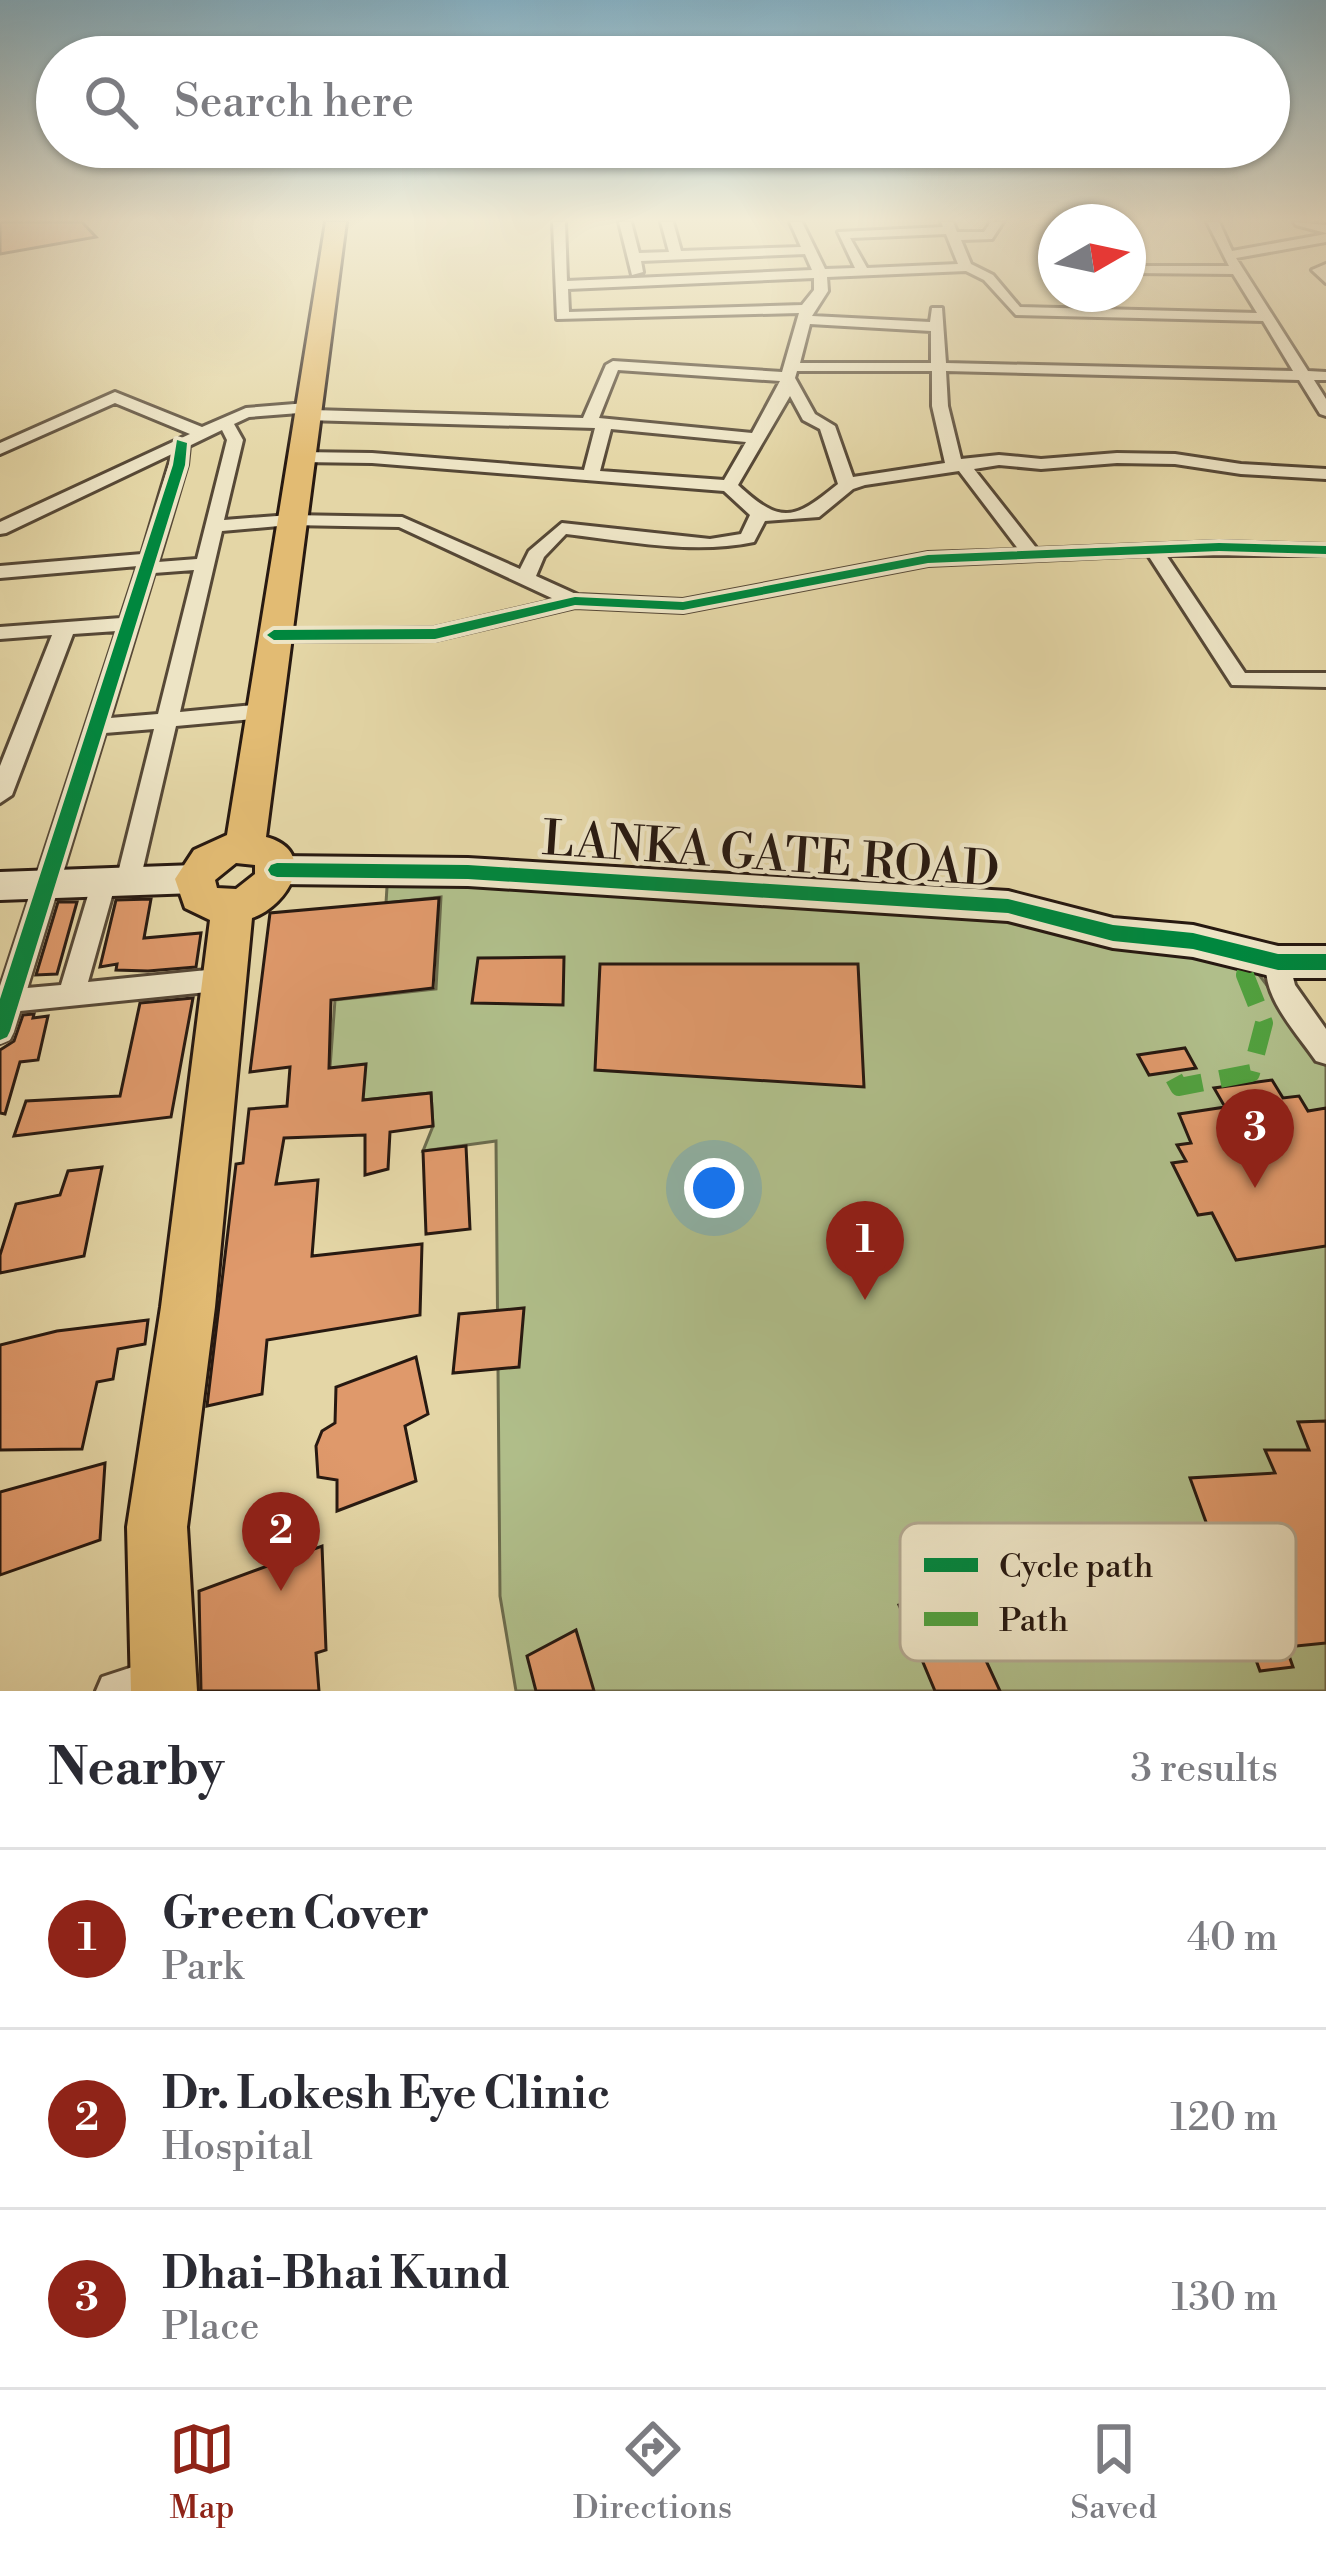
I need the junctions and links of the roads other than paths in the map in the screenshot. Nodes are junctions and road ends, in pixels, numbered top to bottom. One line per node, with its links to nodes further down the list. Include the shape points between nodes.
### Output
1 (323, 301): 18 (main road)
2 (562, 301): 12 (street, via 562,316)
3 (643, 301): 12 (street)
4 (725, 301): 10 (street)
5 (812, 301): 11 (street)
6 (1006, 301): 7 (street, via 1016,311)
7 (1063, 301)
8 (1201, 301): 13 (street)
9 (1256, 301): 13 (street)
10 (726, 305): 11 (street); 12 (street)
11 (810, 307): 14 (street, via 937,319); 15 (street)
12 (644, 308)
13 (1265, 317): 16 (street)
14 (937, 369): 15 (street); 16 (street); 27 (street)
15 (788, 372): 21 (street, via 613,364); 23 (street); 30 (street, via 809,417 827,426)
16 (1303, 375): 17 (street); 19 (street)
17 (1326, 376)
18 (306, 411): 20 (street, via 263,410); 21 (street); 26 (main road)
19 (1326, 411)
20 (226, 422): 22 (street); 34 (street, via 235,440)
21 (596, 423): 23 (street); 29 (street)
22 (202, 433): 24 (street, via 115,397); 25 (street)
23 (759, 439): 31 (street)
24 (4, 443)
25 (181, 443): 35 (street); 39 (street)
26 (299, 457): 29 (street); 33 (main road)
27 (958, 465): 28 (street, via 1175,459); 30 (street); 38 (street)
28 (1326, 474)
29 (591, 475): 31 (street)
30 (847, 484): 32 (street, via 813,512)
31 (729, 486): 32 (street)
32 (759, 514): 42 (street, via 748,538 710,544 562,529 535,555)
33 (290, 520): 34 (street); 42 (street, via 402,522); 47 (main road)
34 (214, 526): 40 (street)
35 (0, 530)
36 (1154, 550): 37 (street); 38 (street); 48 (street, via 1239,680)
37 (1326, 550)
38 (1033, 556): 43 (street, via 900,562 683,606)
39 (148, 564): 40 (street); 41 (street); 44 (street)
40 (204, 564): 51 (street)
41 (0, 572)
42 (526, 580): 43 (street)
43 (575, 602): 47 (street, via 435,634)
44 (128, 624): 45 (street); 52 (street)
45 (65, 628): 46 (street); 53 (street)
46 (0, 633)
47 (274, 635): 50 (main road)
48 (1319, 680): 49 (street)
49 (1326, 700)
50 (263, 711): 51 (street); 54 (main road)
51 (165, 720): 52 (street); 55 (street)
52 (95, 727): 56 (street)
53 (0, 795)
54 (261, 858): 58 (main road, via 208,860); 58 (main road, via 275,880 259,898); 59 (street, LANKA GATE ROAD, via 1008,906)
55 (116, 882): 56 (street); 58 (street); 62 (street)
56 (46, 884): 57 (street); 63 (street)
57 (0, 886)
58 (214, 893): 61 (main road)
59 (1278, 962): 60 (street, LANKA GATE ROAD); 65 (street, via 1282,988)
60 (1326, 962)
61 (227, 979): 62 (street); 66 (main road, via 158,1527)
62 (71, 996): 63 (street)
63 (4, 1002): 64 (street)
64 (0, 1030)
65 (1326, 1052)
66 (148, 1686)

